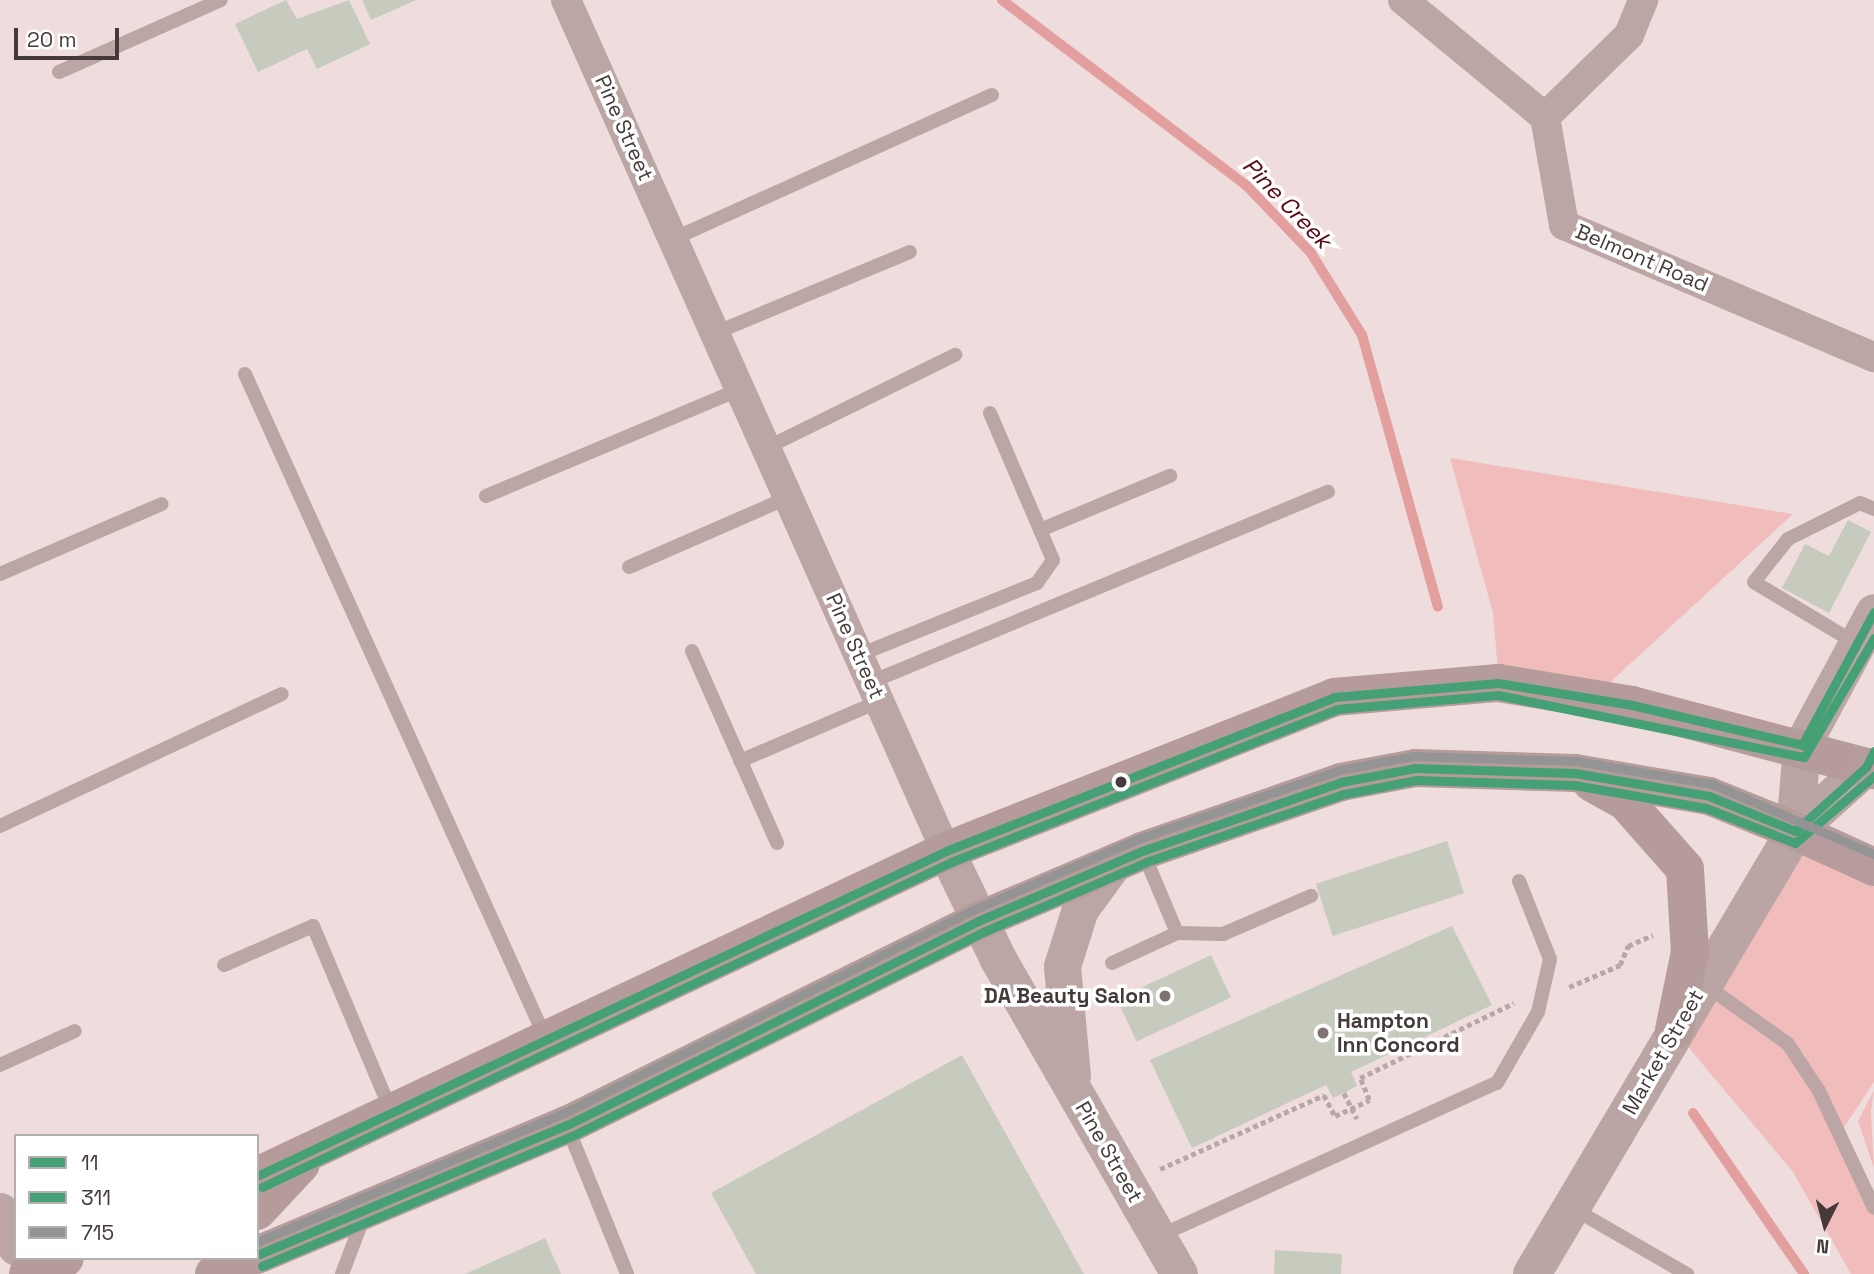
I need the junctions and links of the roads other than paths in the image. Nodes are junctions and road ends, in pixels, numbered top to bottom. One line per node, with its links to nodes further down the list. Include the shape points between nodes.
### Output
1 (221, 0): 5 (lane)
2 (566, 0): 8 (street, Pine Street)
3 (1403, 0): 7 (street)
4 (1643, 0): 7 (street, via 1629,36)
5 (59, 72)
6 (992, 95): 8 (lane)
7 (1545, 117): 12 (street, Belmont Road, via 1564,225)
8 (673, 239): 10 (street, Pine Street)
9 (910, 252): 10 (lane)
10 (715, 334): 14 (street, Pine Street)
11 (955, 355): 16 (lane)
12 (1874, 357)
13 (246, 374): 51 (lane)
14 (740, 389): 16 (street, Pine Street); 19 (lane)
15 (990, 414): 23 (lane)
16 (766, 448): 20 (street, Pine Street)
17 (1170, 476): 23 (lane)
18 (1328, 492): 30 (lane)
19 (486, 496)
20 (789, 498): 24 (lane); 29 (street, Pine Street)
21 (162, 504): 25 (lane)
22 (1874, 509): 27 (lane, via 1860,503 1788,538 1754,582)
23 (1040, 530): 29 (lane, via 1053,560 1037,583)
24 (629, 567)
25 (0, 574)
26 (1874, 612): 27 (street, Market Street)
27 (1857, 645): 32 (street, Market Street)
28 (692, 651): 33 (lane)
29 (859, 654): 30 (street, Pine Street)
30 (875, 692): 33 (lane); 39 (street, Pine Street)
31 (282, 694): 36 (lane)
32 (1802, 745): 34 (main road); 37 (main road, Market Street); 39 (main road, via 1632,705 1499,683 1334,698)
33 (740, 761): 38 (lane)
34 (1871, 762): 37 (main road, Market Street)
35 (1574, 773): 37 (main road, via 1709,796); 40 (main road, via 1415,768 1341,782); 49 (main road, via 1626,802 1685,869 1689,934)
36 (0, 825)
37 (1795, 831): 41 (highway); 48 (main road, Market Street)
38 (777, 843)
39 (946, 851): 44 (street, Pine Street); 51 (main road)
40 (1128, 858): 44 (main road); 45 (lane); 53 (street, via 1080,909 1062,965)
41 (1874, 867)
42 (1519, 881): 63 (lane, via 1550,959 1538,1012 1497,1083)
43 (1311, 896): 45 (lane, via 1223,934)
44 (978, 921): 53 (street, Pine Street); 55 (main road)
45 (1177, 933): 46 (lane)
46 (1112, 963)
47 (224, 965): 54 (lane, via 313,926)
48 (1703, 983): 49 (main road, Market Street); 60 (lane, via 1788,1044 1819,1091)
49 (1674, 1030): 59 (main road, Market Street)
50 (75, 1031): 52 (lane)
51 (546, 1041): 54 (main road)
52 (0, 1065)
53 (1074, 1091): 63 (street, Pine Street)
54 (393, 1114): 56 (main road)
55 (567, 1125): 58 (main road); 69 (lane)
56 (312, 1152): 57 (main road); 61 (main road)
57 (259, 1175)
58 (368, 1206): 65 (main road); 68 (lane)
59 (1571, 1208): 71 (main road, Market Street); 72 (lane)
60 (1874, 1208)
61 (259, 1209)
62 (0, 1211): 64 (street)
63 (1158, 1236): 70 (street, Pine Street)
64 (14, 1242)
65 (259, 1254)
66 (60, 1260): 67 (main road)
67 (28, 1274)
68 (342, 1274)
69 (627, 1274)
70 (1180, 1274)
71 (1532, 1274)
72 (1686, 1274)

